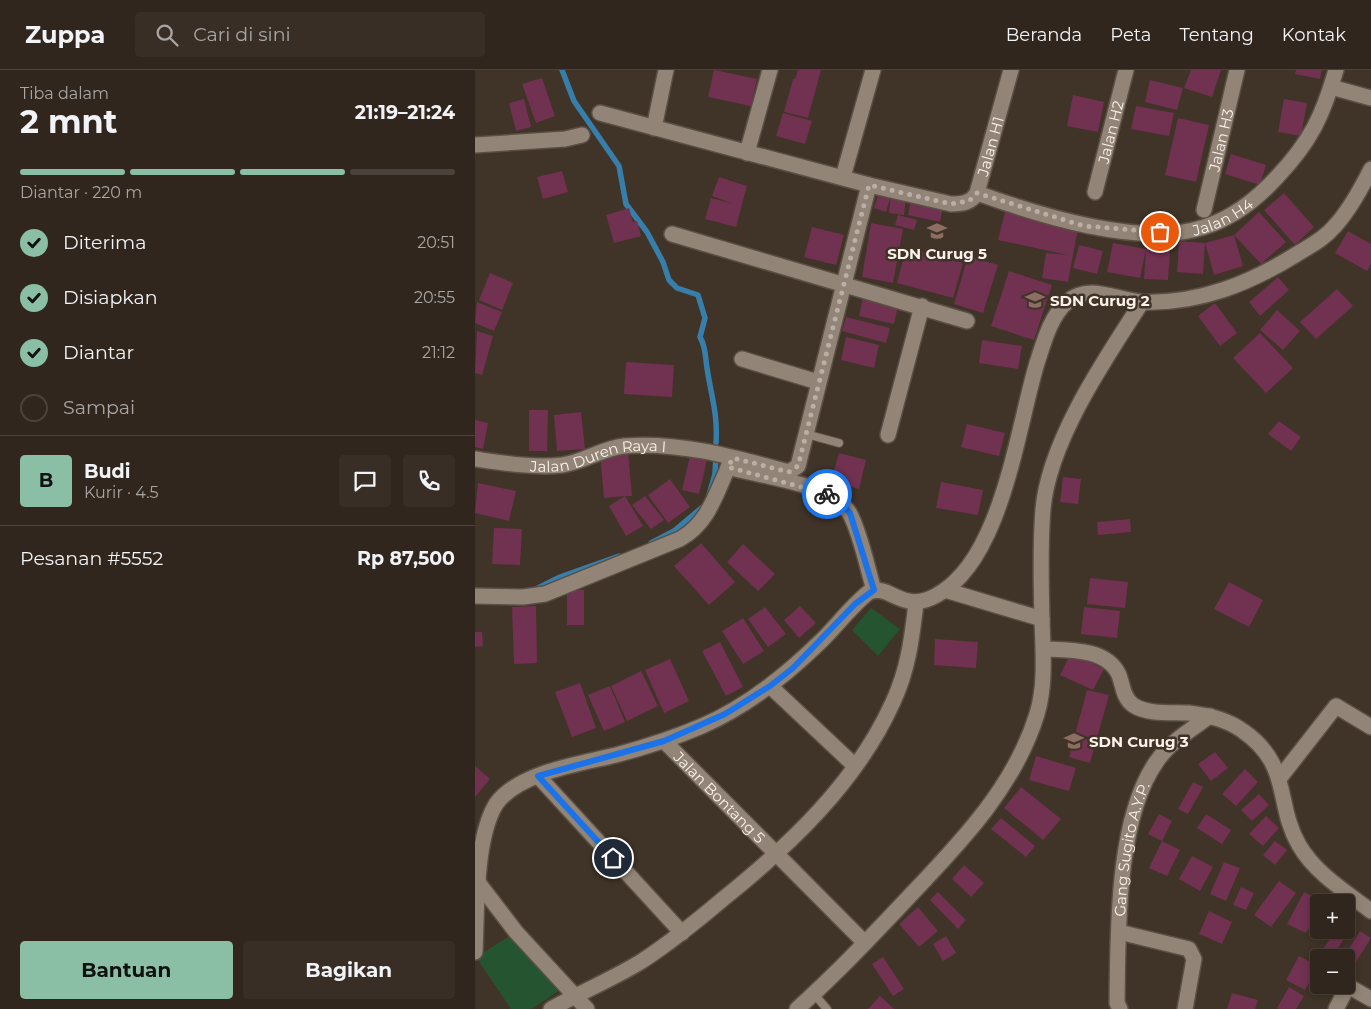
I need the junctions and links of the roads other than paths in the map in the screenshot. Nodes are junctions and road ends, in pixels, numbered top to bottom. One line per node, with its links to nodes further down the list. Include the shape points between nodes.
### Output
1 (667, 70): 11 (street)
2 (771, 70): 14 (street)
3 (873, 70): 16 (street)
4 (1011, 70): 19 (street, Jalan H1)
5 (1126, 70): 18 (street, Jalan H2)
6 (1237, 70): 20 (street, Jalan H3)
7 (1336, 70): 8 (street, Jalan H4)
8 (1331, 87): 9 (street); 19 (street, Jalan H4, via 1319,121 1286,167 1265,190 1242,208 1204,227 1160,232 1084,226)
9 (1371, 98)
10 (600, 113): 11 (street)
11 (654, 128): 14 (street)
12 (582, 135): 13 (street)
13 (475, 145)
14 (747, 153): 16 (street)
15 (1371, 170): 23 (street, via 1334,228 1289,259 1252,280 1220,291 1196,298)
16 (843, 177): 17 (street)
17 (869, 185): 19 (street, Jalan H1, via 951,204 969,201); 22 (street)
18 (1095, 192)
19 (977, 193)
20 (1204, 210)
21 (672, 234): 22 (street)
22 (843, 284): 24 (street); 27 (street)
23 (1142, 302): 34 (street, via 1085,292 1076,295 1057,311 1039,356 1007,482 991,527 975,559); 37 (street, via 1076,412 1053,464 1043,508)
24 (922, 306): 25 (street); 29 (street)
25 (967, 321)
26 (742, 359): 27 (street)
27 (818, 382): 28 (street)
28 (806, 434): 30 (lane); 31 (street, via 798,466 789,472)
29 (888, 435)
30 (839, 443)
31 (722, 458): 32 (street, Jalan Duren Raya I, via 657,446 625,446 563,465); 33 (street, via 827,493 839,500 850,513); 35 (street, via 718,493 703,521 680,539 545,594)
32 (475, 460)
33 (874, 590): 36 (street); 39 (street, via 855,604 820,642)
34 (945, 590): 36 (street); 37 (street)
35 (475, 596)
36 (916, 603): 43 (street, via 908,663 899,688)
37 (1042, 619): 38 (street)
38 (1044, 650): 40 (street, via 1072,650 1112,664 1126,697 1134,706); 51 (street, via 1042,696 1028,739 1009,778 961,840)
39 (770, 686): 42 (street, via 705,725); 43 (street)
40 (1210, 716): 45 (street, via 1243,731 1268,756); 49 (street, Gang Sugito A.Y.P., via 1157,760 1140,796 1126,846)
41 (1371, 727): 45 (street, via 1336,706)
42 (664, 741): 44 (street); 46 (street, Jalan Bontang 5)
43 (855, 766): 46 (street, via 822,808)
44 (538, 776): 47 (street, via 516,786 493,809 483,836); 50 (street)
45 (1279, 779): 48 (street, via 1297,843 1317,867)
46 (776, 854): 50 (street); 51 (street, Jalan Bontang 5)
47 (477, 881): 52 (street); 54 (street, via 505,920)
48 (1371, 912)
49 (1119, 932): 60 (street, Gang Sugito A.Y.P., via 1117,1003); 61 (street, via 1189,949 1194,958)
50 (682, 933): 54 (street, via 639,962)
51 (865, 943): 53 (street)
52 (475, 952)
53 (813, 994): 58 (street); 59 (lane)
54 (575, 996): 56 (street); 57 (street)
55 (1371, 999): 62 (street, via 1348,986)
56 (551, 1009)
57 (587, 1009)
58 (797, 1009)
59 (827, 1009)
60 (1120, 1009)
61 (1185, 1009)
62 (1336, 1009)

